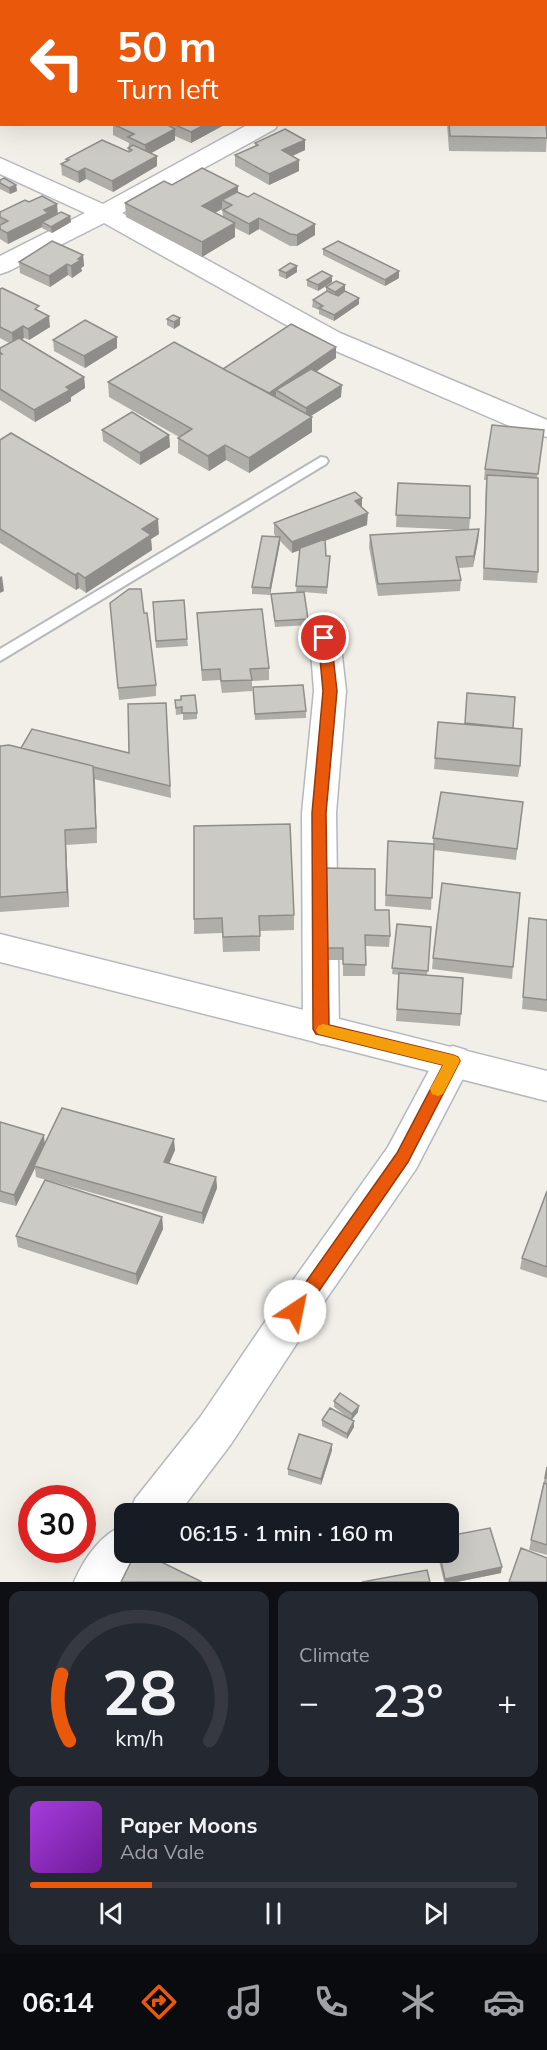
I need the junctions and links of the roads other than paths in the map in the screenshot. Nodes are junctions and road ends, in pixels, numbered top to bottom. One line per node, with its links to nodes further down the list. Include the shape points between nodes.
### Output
1 (263, 126): 3 (street)
2 (0, 165): 3 (street)
3 (104, 213): 4 (street); 5 (street, via 331,339 522,422)
4 (0, 266)
5 (547, 429)
6 (321, 461): 8 (lane)
7 (324, 638): 10 (street, via 330,691 319,813)
8 (0, 656)
9 (0, 948): 10 (street)
10 (321, 1029): 11 (street)
11 (453, 1061): 12 (street); 13 (street, via 402,1158 216,1430)
12 (547, 1086)
13 (160, 1503)
14 (114, 1560): 15 (street)
15 (97, 1582)

